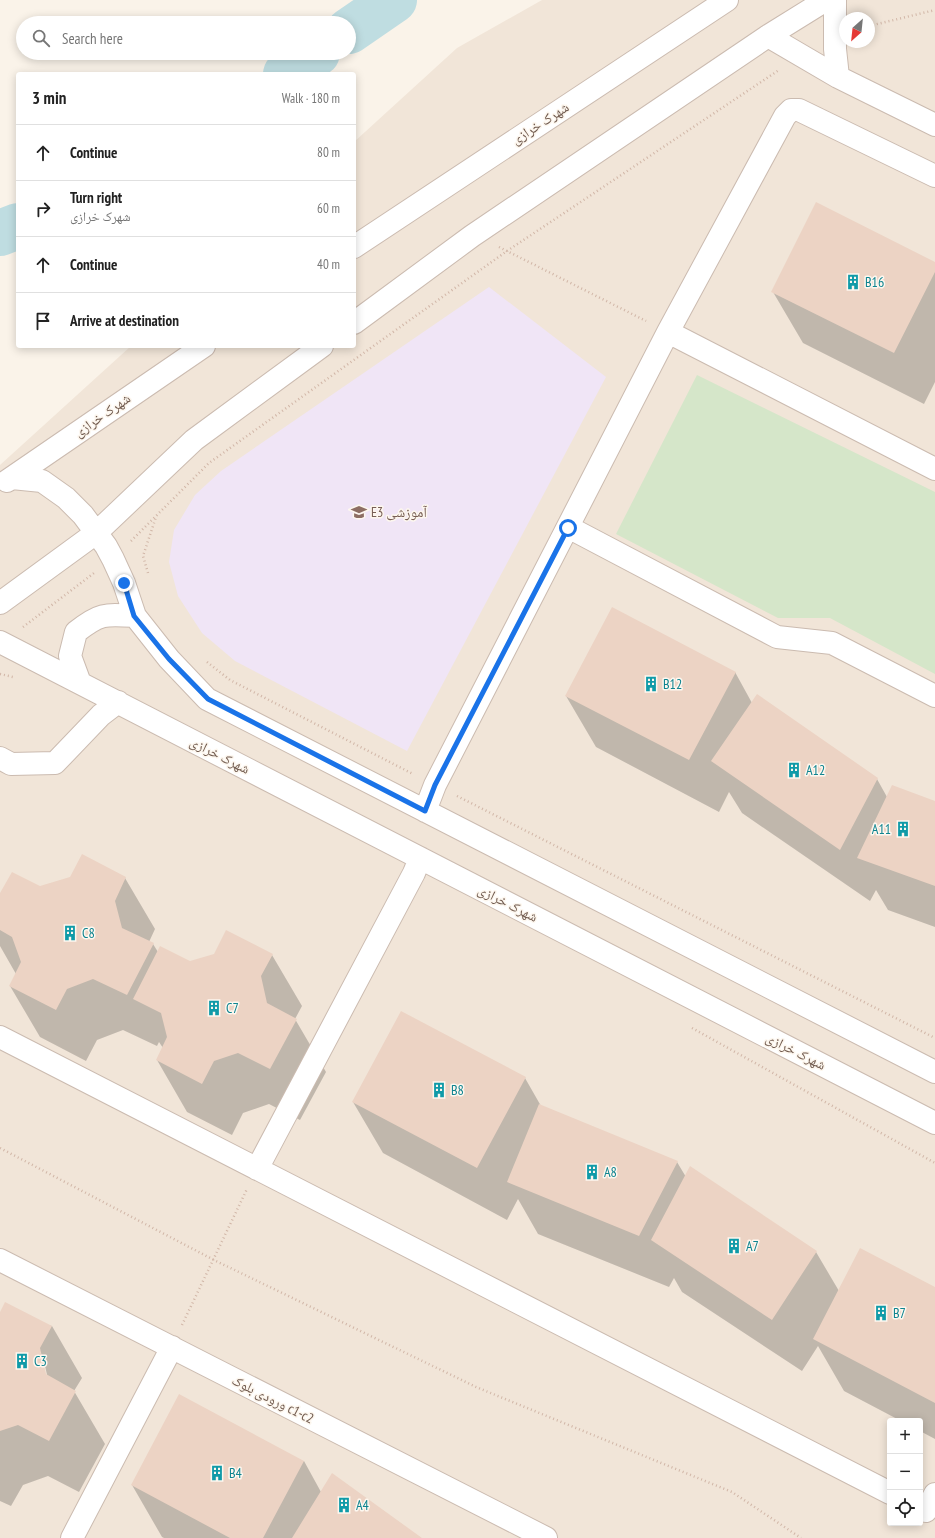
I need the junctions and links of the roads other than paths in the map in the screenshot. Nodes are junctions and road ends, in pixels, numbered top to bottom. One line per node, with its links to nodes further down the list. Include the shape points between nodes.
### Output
1 (727, 0): 8 (street, شهرک خرازی)
2 (826, 0): 4 (street)
3 (835, 0): 5 (street)
4 (768, 36): 5 (street); 9 (street, via 472,236)
5 (838, 77): 6 (street)
6 (935, 125)
7 (935, 176): 10 (street, via 799,110 791,110 785,116)
8 (356, 246)
9 (356, 322)
10 (668, 332): 13 (street); 15 (street)
11 (201, 348): 14 (street, شهرک خرازی)
12 (319, 348): 16 (street, via 194,440)
13 (935, 469)
14 (6, 482): 16 (street, via 42,481 66,498)
15 (568, 528): 21 (street, via 777,637 832,643); 24 (street, via 435,785)
16 (96, 533): 17 (street); 18 (street, via 106,546 124,583)
17 (0, 603)
18 (134, 616): 20 (street, via 109,614 92,619 76,632 70,656); 24 (street, via 169,659 208,699)
19 (1, 642): 20 (street, شهرک خرازی)
20 (80, 683): 22 (street, شهرک خرازی)
21 (935, 696)
22 (118, 702): 23 (street, via 101,715 55,763 11,764); 25 (street, شهرک خرازی)
23 (0, 758)
24 (425, 811): 27 (street)
25 (420, 858): 28 (street, شهرک خرازی); 29 (street)
26 (0, 1037): 29 (street)
27 (935, 1072)
28 (935, 1123)
29 (257, 1169): 32 (street)
30 (0, 1260): 31 (street, ورودی بلوک c1-c2)
31 (172, 1348): 33 (street); 34 (street, ورودی بلوک c1-c2)
32 (887, 1491)
33 (72, 1538)
34 (546, 1538)

